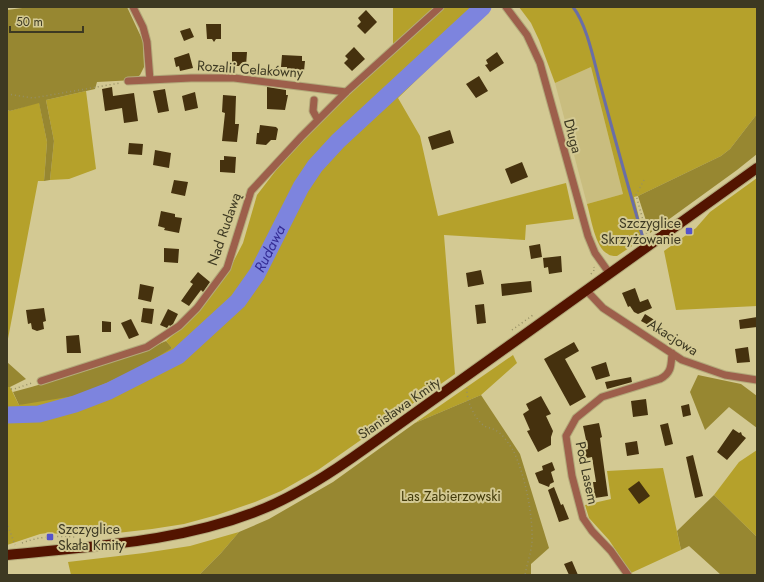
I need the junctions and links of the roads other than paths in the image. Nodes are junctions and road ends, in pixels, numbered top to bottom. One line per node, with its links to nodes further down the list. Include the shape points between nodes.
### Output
1 (133, 7): 4 (street, via 147,42)
2 (440, 7): 6 (street, Nad Rudawą)
3 (507, 8): 10 (street, Długa, via 527,35 540,63 588,236 595,253)
4 (150, 80): 5 (street, Rozalii Celakówny); 6 (street, Rozalii Celakówny, via 234,78)
5 (128, 82)
6 (346, 92): 8 (street, Nad Rudawą)
7 (314, 100): 8 (street, via 313,111)
8 (318, 120): 14 (street, Nad Rudawą, via 251,191 227,268 197,308 179,326 147,347)
9 (757, 168): 10 (main road, Stanisława Kmity)
10 (610, 274): 11 (main road, Stanisława Kmity)
11 (587, 291): 12 (street, Akacjowa, via 603,308); 15 (main road, Stanisława Kmity, via 344,464 311,485 275,503 232,520 190,532 126,542)
12 (672, 353): 13 (street, Akacjowa, via 701,368 737,378); 16 (street, Pod Lasem, via 671,367 666,376 602,397 576,418 566,436 572,476 583,518)
13 (757, 380)
14 (40, 381)
15 (7, 554)
16 (628, 575)

